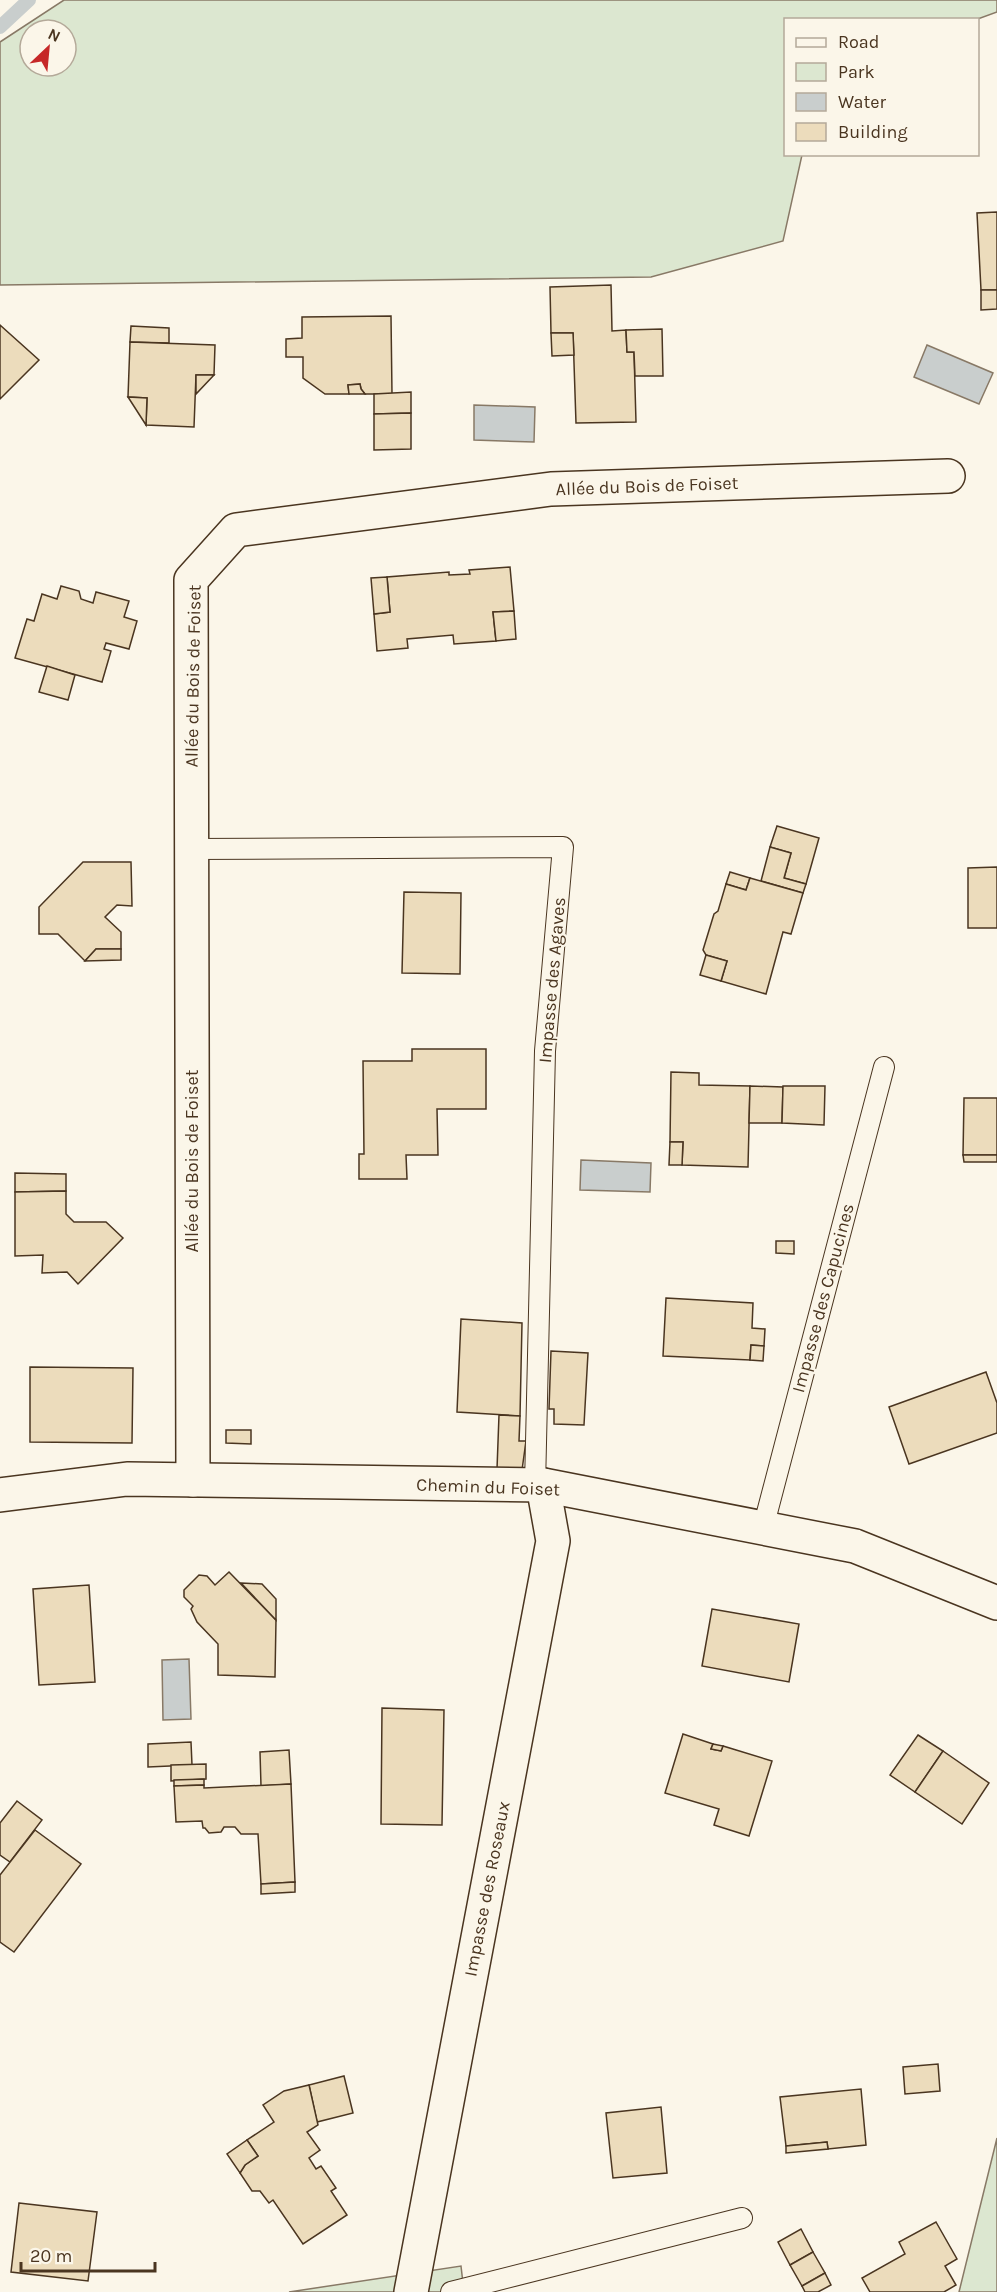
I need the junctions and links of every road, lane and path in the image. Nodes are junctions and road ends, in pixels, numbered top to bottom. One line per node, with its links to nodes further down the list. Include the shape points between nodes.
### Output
1 (948, 476): 2 (street, Allée du Bois de Foiset, via 551,489 236,530 191,579)
2 (191, 849): 4 (street, Allée du Bois de Foiset); 5 (lane, Impasse des Agaves, via 563,847 545,1051)
3 (884, 1067): 7 (lane, Impasse des Capucines)
4 (193, 1480): 5 (street, Chemin du Foiset); 6 (street, Chemin du Foiset, via 127,1479)
5 (539, 1486): 7 (street, Chemin du Foiset); 10 (street, Impasse des Roseaux, via 553,1540)
6 (0, 1496)
7 (763, 1528): 8 (street, Chemin du Foiset, via 855,1546)
8 (997, 1603)
9 (742, 2218): 11 (lane)
10 (411, 2292)
11 (451, 2292)

